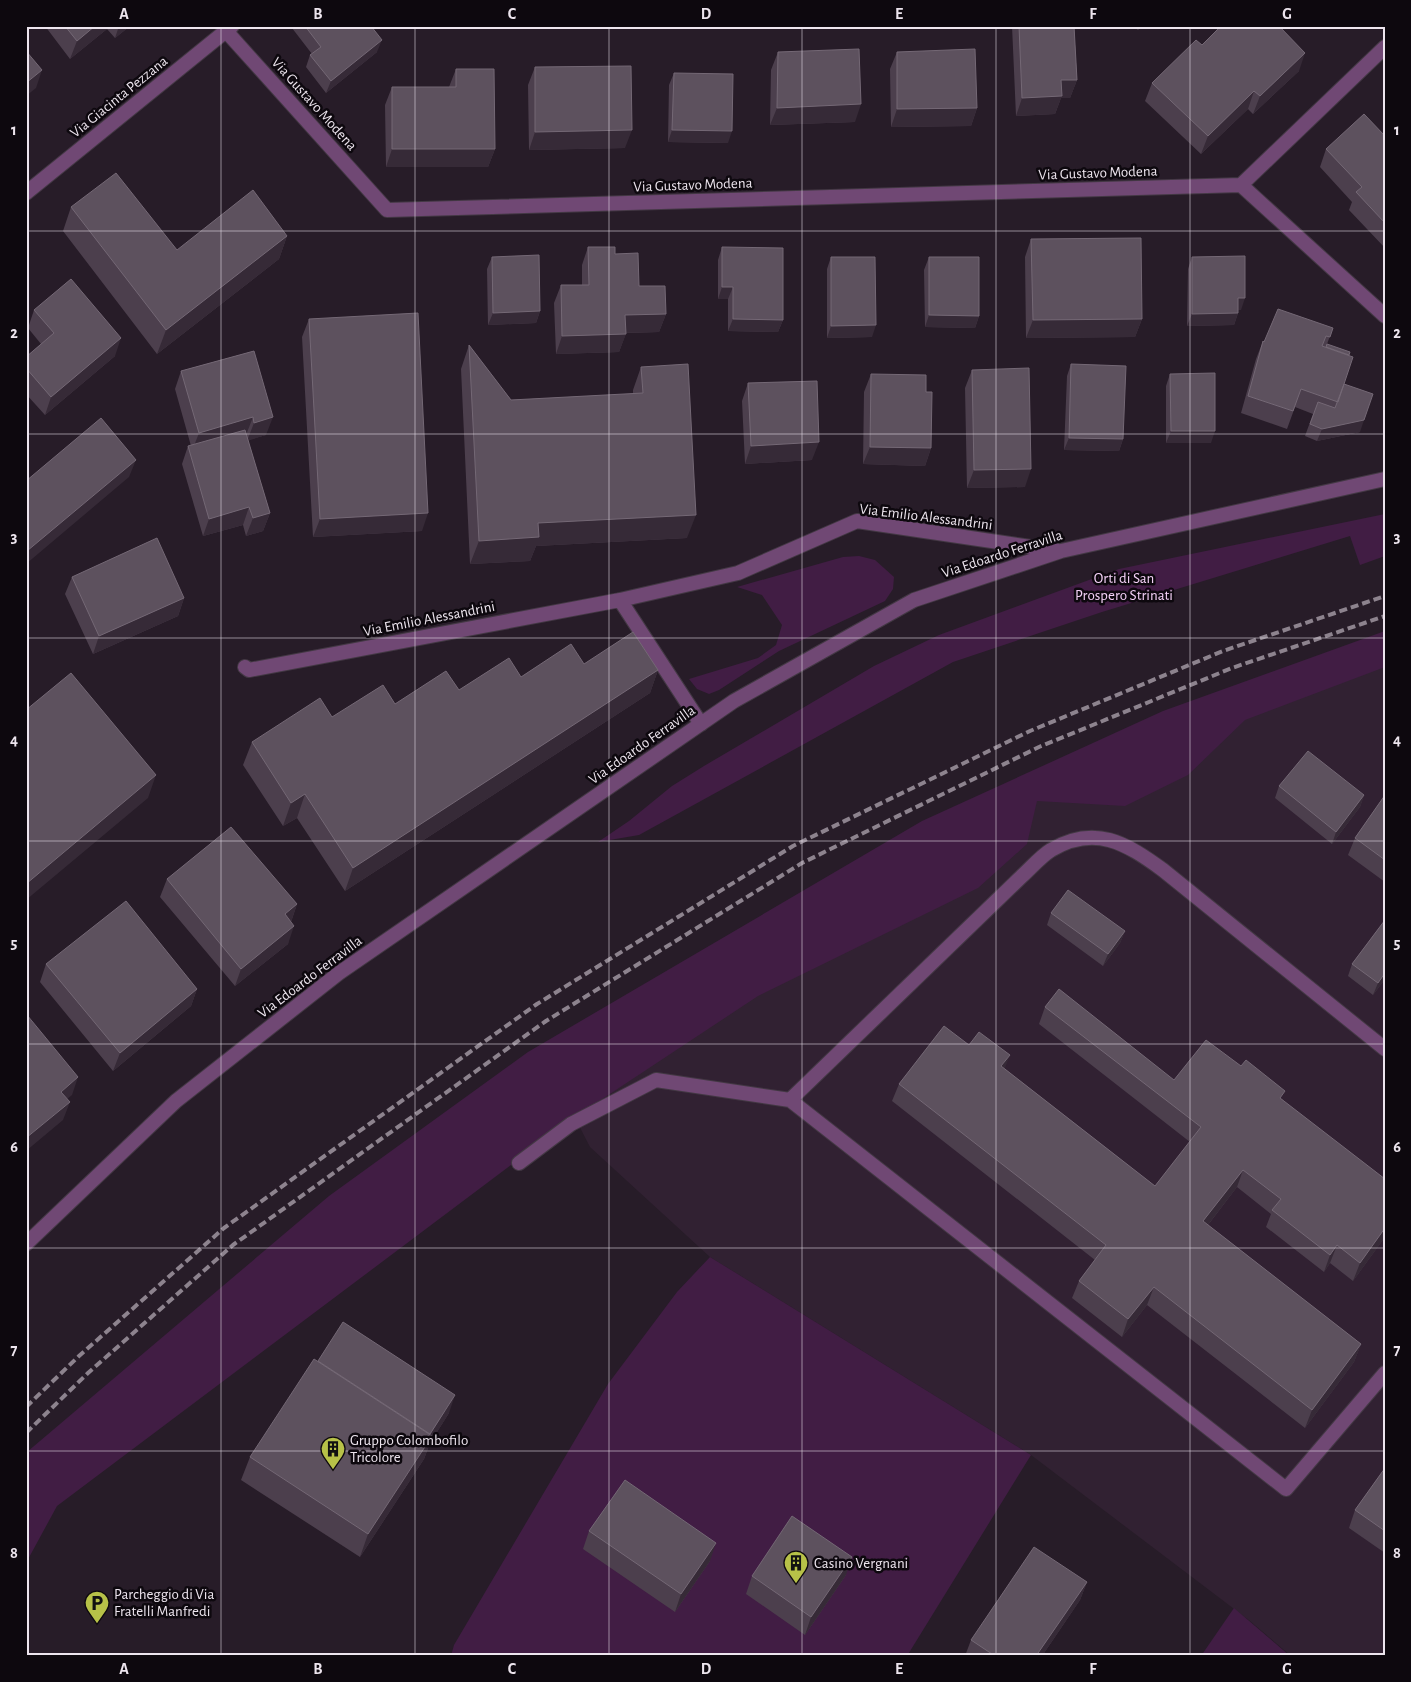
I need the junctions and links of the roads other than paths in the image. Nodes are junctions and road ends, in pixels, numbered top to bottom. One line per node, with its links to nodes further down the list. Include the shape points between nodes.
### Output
1 (229, 28): 3 (street, Via Gustavo Modena, via 387,210); 4 (street, Via Giacinta Pezzana)
2 (1385, 47): 3 (street)
3 (1241, 185): 5 (street)
4 (26, 192)
5 (1385, 316)
6 (1385, 479): 7 (street, Via Edoardo Ferravilla)
7 (1061, 551): 8 (street, Via Emilio Alessandrini, via 857,521 738,573); 10 (street, Via Edoardo Ferravilla, via 914,600 734,701)
8 (620, 600): 9 (street, Via Emilio Alessandrini, via 249,670); 10 (street)
9 (245, 667)
10 (701, 724): 14 (street, Via Edoardo Ferravilla, via 340,973 176,1101)
11 (1385, 1049): 12 (street, via 1133,848 1105,838 1078,838 1050,851 1022,876)
12 (790, 1100): 13 (street, via 656,1080 571,1124); 15 (street, via 1286,1489)
13 (519, 1163)
14 (26, 1244)
15 (1385, 1373)

